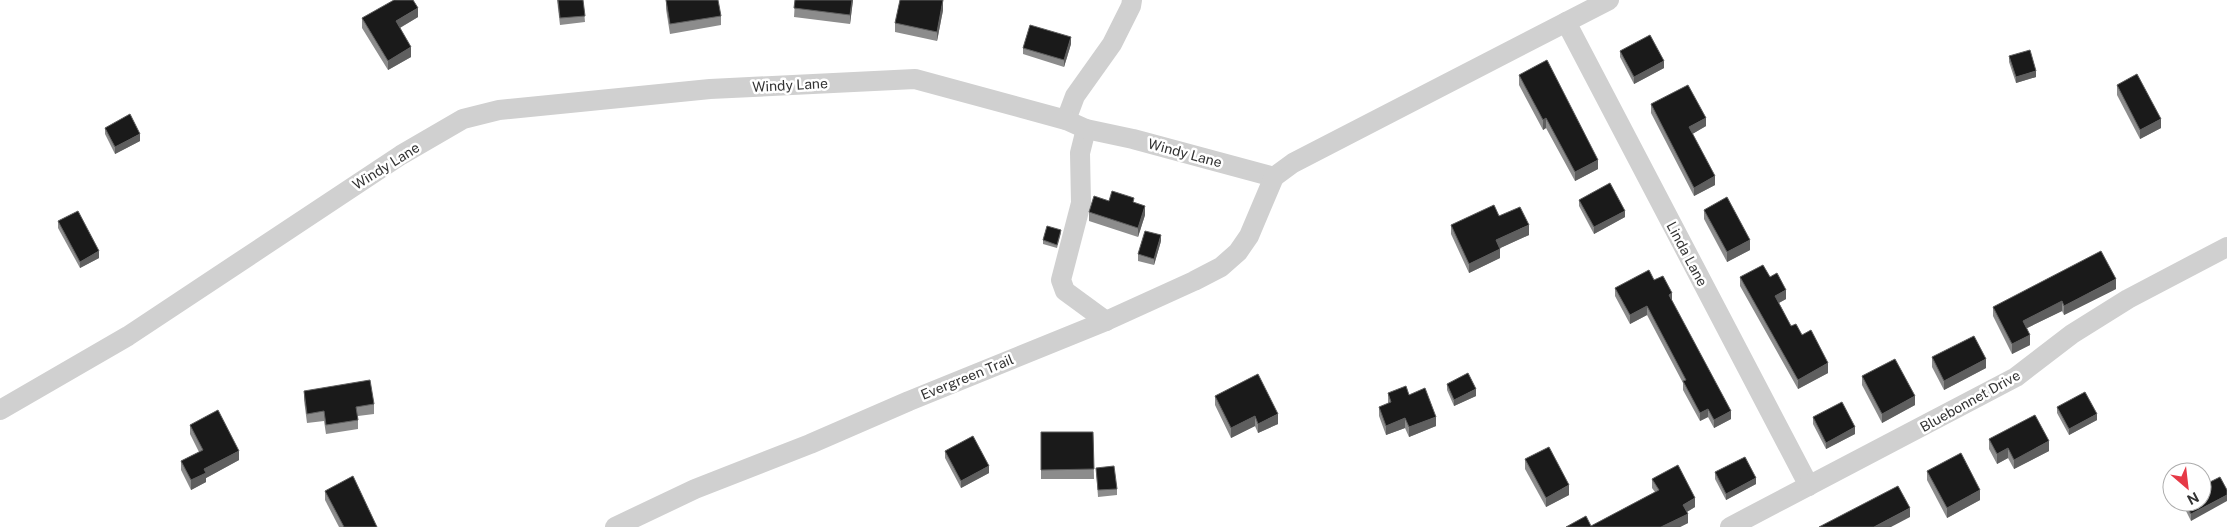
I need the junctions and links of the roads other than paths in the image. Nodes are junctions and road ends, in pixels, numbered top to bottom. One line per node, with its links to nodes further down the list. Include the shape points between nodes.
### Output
1 (1132, 0): 4 (street, via 1112,44 1076,96)
2 (1608, 0): 3 (street)
3 (1566, 22): 6 (street, via 1293,163); 10 (street, Linda Lane)
4 (1066, 120): 5 (street, Windy Lane); 9 (street, Windy Lane, via 916,79 710,89 499,110 463,119 401,155 128,336)
5 (1086, 129): 6 (street, Windy Lane); 8 (street, via 1080,153 1081,204 1060,280 1065,291)
6 (1274, 177): 8 (street, Evergreen Trail, via 1249,236 1238,252 1221,267)
7 (2227, 246): 10 (street, Bluebonnet Drive, via 2128,299 2072,334 2016,377)
8 (1106, 321): 11 (street, Evergreen Trail, via 695,489)
9 (0, 410)
10 (1809, 486): 12 (street, Bluebonnet Drive)
11 (615, 527)
12 (1730, 527)

